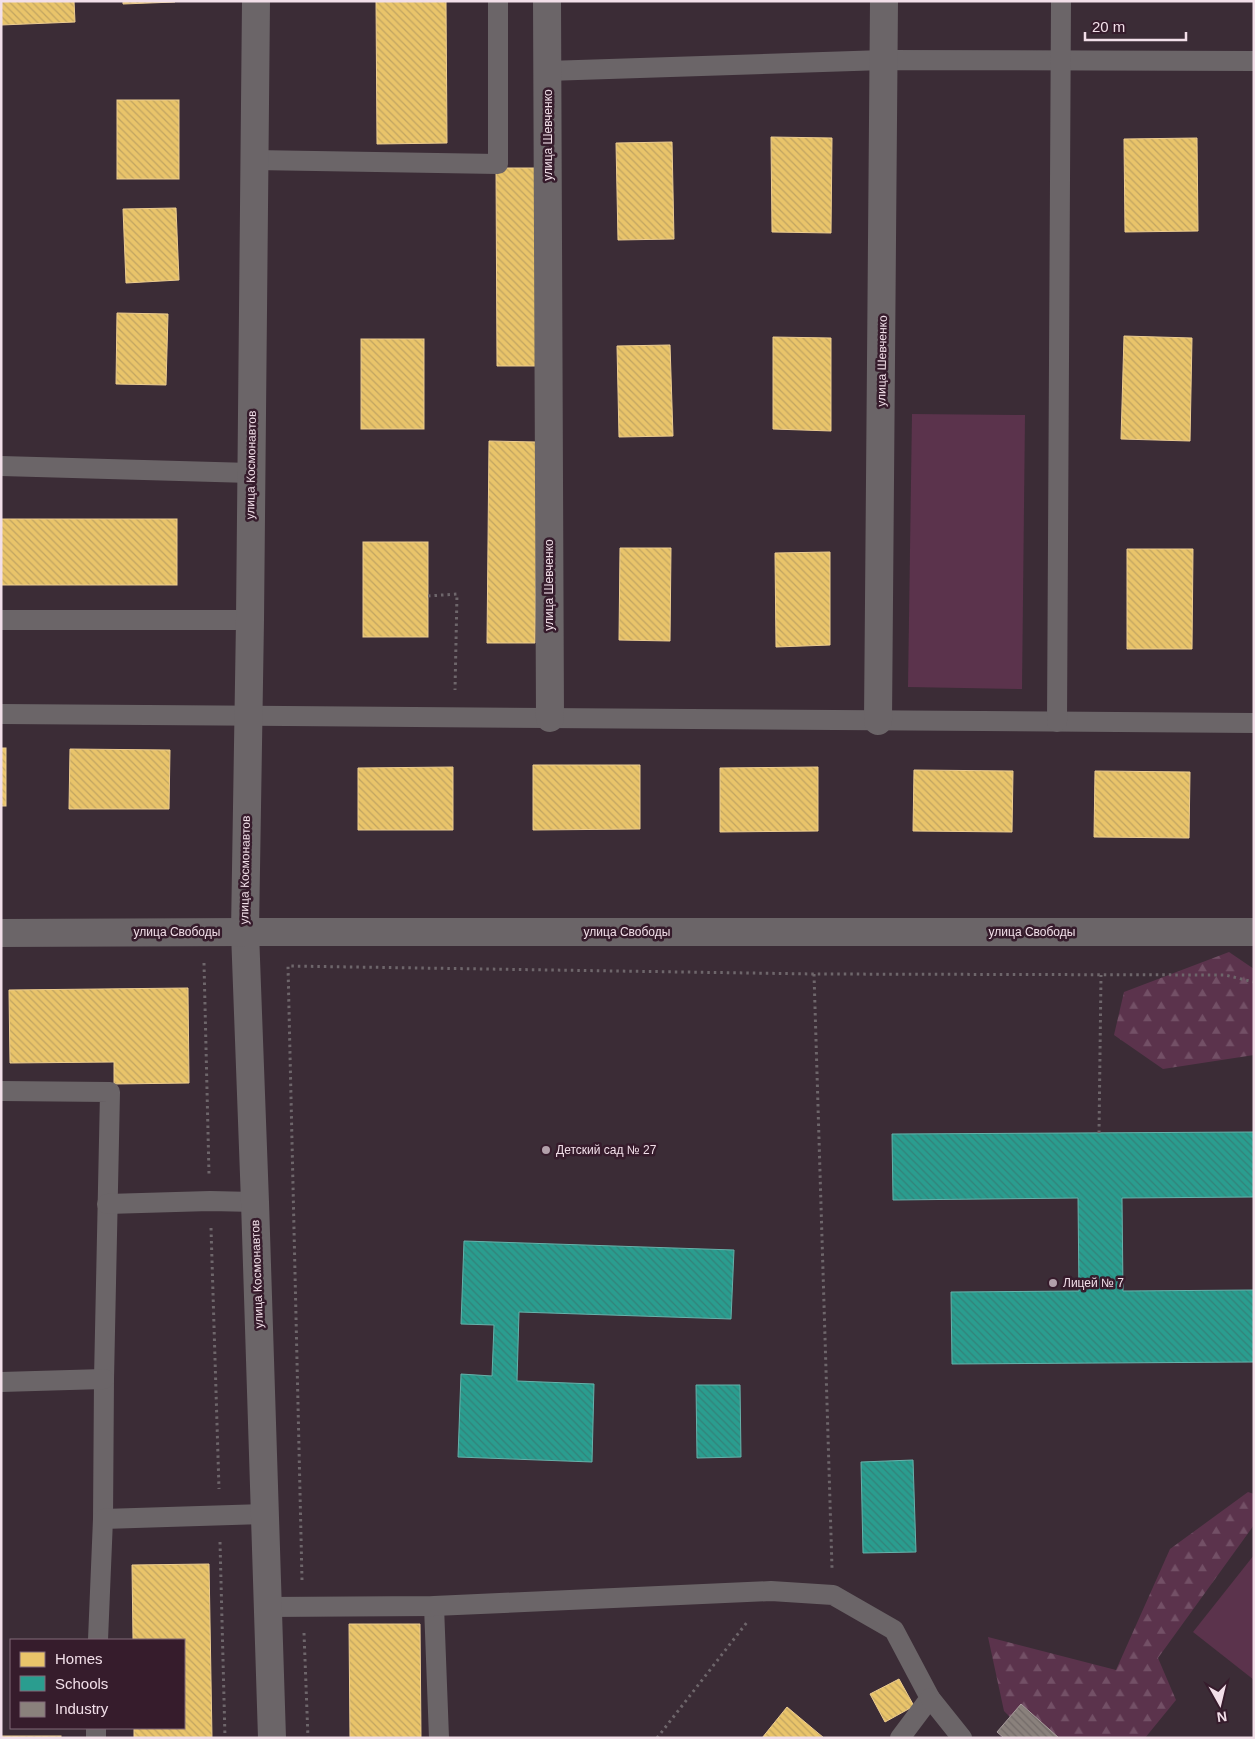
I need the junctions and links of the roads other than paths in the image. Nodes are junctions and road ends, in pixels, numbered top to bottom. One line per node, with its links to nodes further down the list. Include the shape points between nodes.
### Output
1 (256, 1): 10 (street, улица Космонавтов)
2 (498, 1): 10 (lane, via 498,164)
3 (548, 1): 9 (street, улица Шевченко)
4 (884, 1): 6 (street, улица Шевченко)
5 (1061, 1): 7 (lane)
6 (884, 60): 7 (lane); 9 (lane); 18 (street, улица Шевченко)
7 (1061, 60): 8 (lane); 19 (lane)
8 (1254, 61)
9 (547, 71): 17 (street, улица Шевченко)
10 (254, 160): 12 (street, улица Космонавтов)
11 (1, 466): 12 (lane)
12 (251, 472): 14 (street, улица Космонавтов)
13 (1, 620): 14 (lane)
14 (250, 620): 16 (street, улица Космонавтов)
15 (1, 714): 16 (lane)
16 (247, 716): 17 (lane); 21 (street, улица Космонавтов)
17 (550, 718): 18 (lane)
18 (878, 721): 19 (lane)
19 (1057, 722): 20 (lane)
20 (1254, 723)
21 (244, 932): 22 (street, улица Свободы); 23 (street, улица Свободы); 25 (street, улица Космонавтов)
22 (1254, 932)
23 (1, 933)
24 (1, 1091): 26 (lane, via 110,1092)
25 (255, 1202): 26 (lane); 29 (street, улица Космонавтов)
26 (108, 1204): 27 (lane)
27 (104, 1379): 28 (lane); 30 (lane)
28 (1, 1382)
29 (264, 1514): 30 (lane); 32 (street, улица Космонавтов)
30 (103, 1519): 33 (lane)
31 (434, 1606): 32 (lane); 34 (lane, via 771,1591 833,1595 894,1630); 36 (lane)
32 (267, 1607): 35 (street, улица Космонавтов)
33 (98, 1639)
34 (930, 1698): 37 (lane); 38 (lane)
35 (272, 1738)
36 (440, 1738)
37 (900, 1738)
38 (962, 1738)

